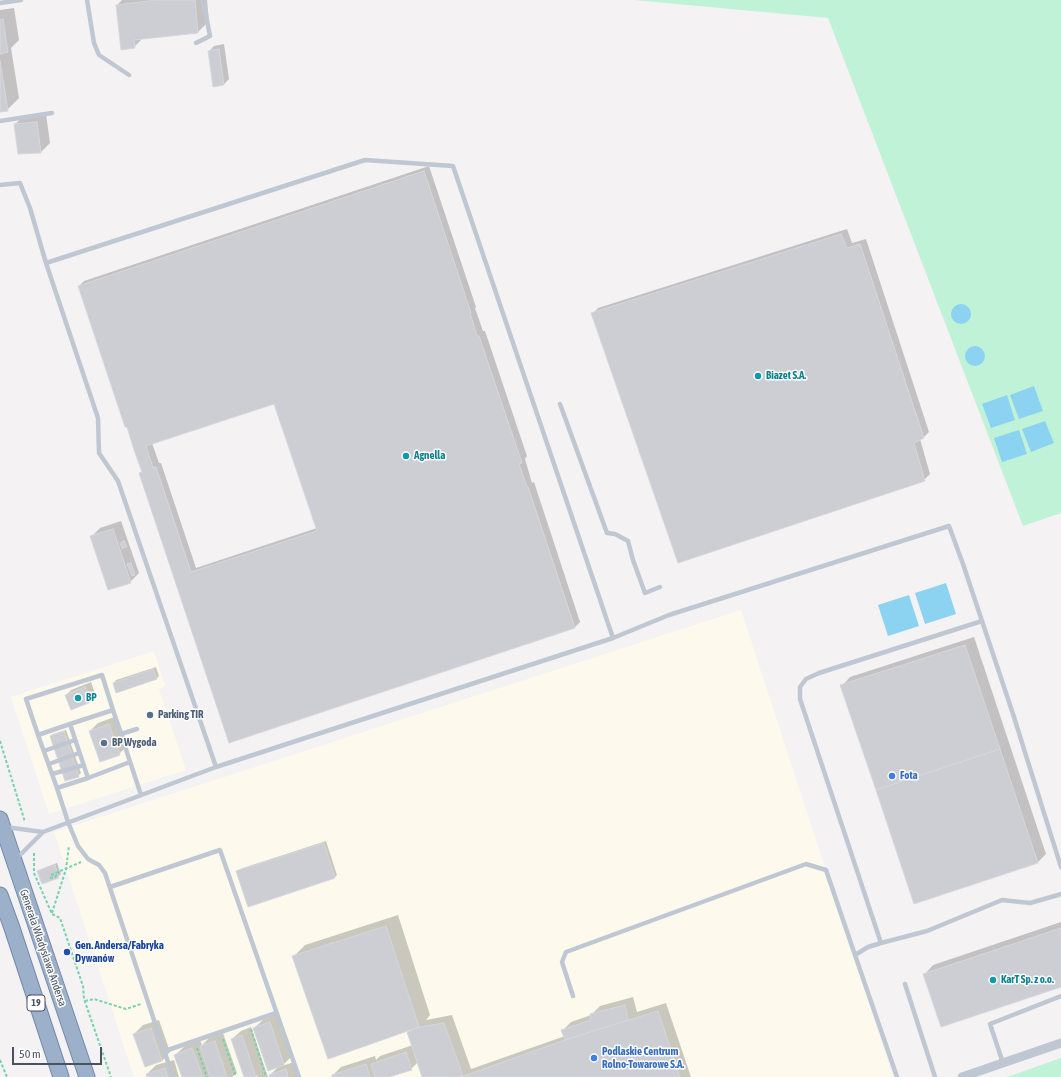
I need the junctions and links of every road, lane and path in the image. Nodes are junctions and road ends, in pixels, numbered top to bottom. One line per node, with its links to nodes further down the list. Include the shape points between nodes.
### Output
1 (21, 0): 4 (lane)
2 (87, 0): 6 (lane, via 94,43 100,55)
3 (203, 0): 5 (lane, via 210,36)
4 (0, 3)
5 (196, 43)
6 (129, 75)
7 (52, 113): 8 (lane)
8 (0, 121)
9 (0, 185): 10 (lane, via 20,183)
10 (46, 263): 14 (lane, via 365,160 453,166); 27 (lane, via 98,418 99,453 118,480)
11 (560, 404): 12 (lane, via 607,533 628,541 645,593)
12 (660, 587)
13 (982, 621): 14 (lane, via 949,526 670,615); 39 (lane, via 1014,714); 48 (lane, via 819,673 806,679 800,686 800,699)
14 (613, 638): 27 (lane)
15 (113, 710): 16 (lane); 18 (lane); 19 (lane, via 102,675 26,699)
16 (70, 724): 19 (lane); 20 (lane)
17 (137, 729): 18 (lane)
18 (121, 734): 24 (lane)
19 (38, 735): 22 (lane)
20 (75, 740): 22 (lane); 23 (lane)
21 (0, 741): 32 (path)
22 (44, 751): 25 (lane)
23 (79, 753): 25 (lane); 26 (lane)
24 (130, 762): 29 (lane); 31 (lane)
25 (49, 764): 28 (lane)
26 (84, 765): 28 (lane); 29 (lane)
27 (216, 767): 31 (lane)
28 (52, 774): 30 (lane)
29 (88, 778): 30 (lane)
30 (57, 788): 33 (lane)
31 (141, 795): 33 (lane)
32 (25, 822)
33 (68, 822): 35 (lane); 37 (lane, via 78,846)
34 (1, 823): 35 (lane); 38 (highway, Generała Władysława Andersa / 19)
35 (43, 832): 38 (lane)
36 (34, 852): 47 (path, via 34,873)
37 (88, 859): 40 (path); 44 (lane, via 100,865)
38 (14, 861): 65 (highway, Generała Władysława Andersa / 19)
39 (1061, 868)
40 (66, 869): 41 (path); 47 (path)
41 (60, 872): 42 (path); 43 (path)
42 (51, 875)
43 (50, 878)
44 (110, 887): 54 (lane); 55 (lane, via 220,850)
45 (1061, 894): 48 (lane, via 1030,903 1002,900 926,931)
46 (0, 895): 64 (highway, Generała Władysława Andersa / 19)
47 (52, 914): 53 (path, via 60,918 83,986)
48 (881, 943): 49 (lane)
49 (855, 955): 51 (lane, via 826,870 806,864 566,952 562,962); 72 (lane)
50 (905, 984): 73 (lane)
51 (573, 996)
52 (1061, 996): 62 (lane, via 990,1024)
53 (84, 1000): 54 (path, via 94,999 126,1009); 66 (path)
54 (148, 1001): 60 (lane)
55 (276, 1012): 56 (lane); 71 (lane)
56 (248, 1022): 57 (lane); 70 (path)
57 (221, 1032): 58 (lane); 69 (path)
58 (194, 1041): 60 (lane); 68 (path)
59 (1061, 1043): 62 (street)
60 (165, 1052): 67 (lane)
61 (0, 1060): 63 (path)
62 (1003, 1063): 74 (street)
63 (7, 1077)
64 (60, 1077)
65 (87, 1077)
66 (111, 1077)
67 (174, 1077)
68 (207, 1077)
69 (236, 1077)
70 (266, 1077)
71 (299, 1077)
72 (897, 1077)
73 (936, 1077)
74 (962, 1077)

